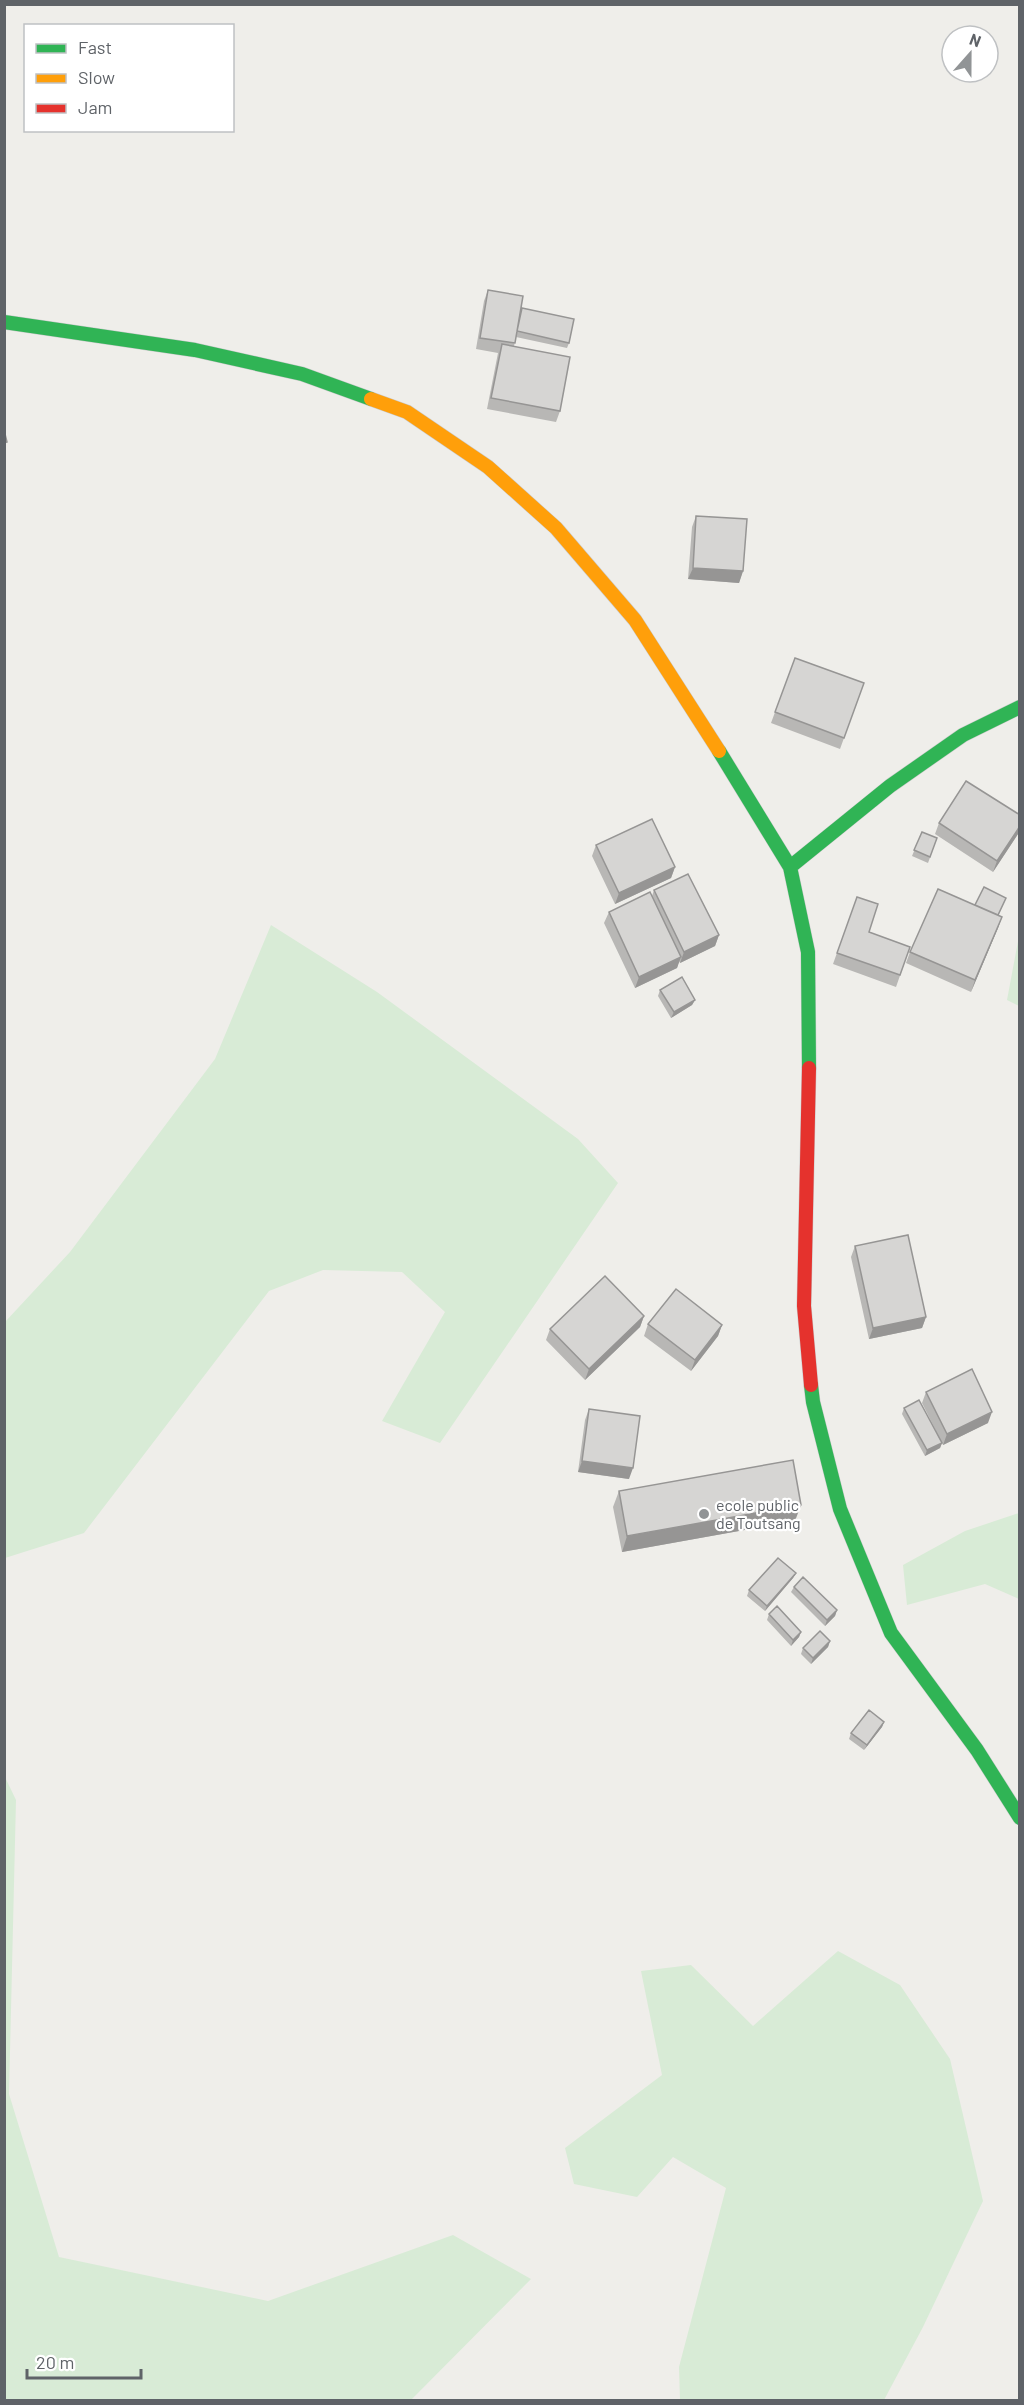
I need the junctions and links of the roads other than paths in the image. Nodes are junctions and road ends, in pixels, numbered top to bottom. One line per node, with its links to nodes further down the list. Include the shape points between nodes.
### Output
1 (4, 322): 3 (street, via 195,350 302,375 407,411 479,461 556,528 635,620)
2 (1020, 706): 3 (street, via 963,735 890,786)
3 (790, 867): 4 (street, via 808,952 804,1306 813,1402 840,1509 891,1633)
4 (1020, 1818)

